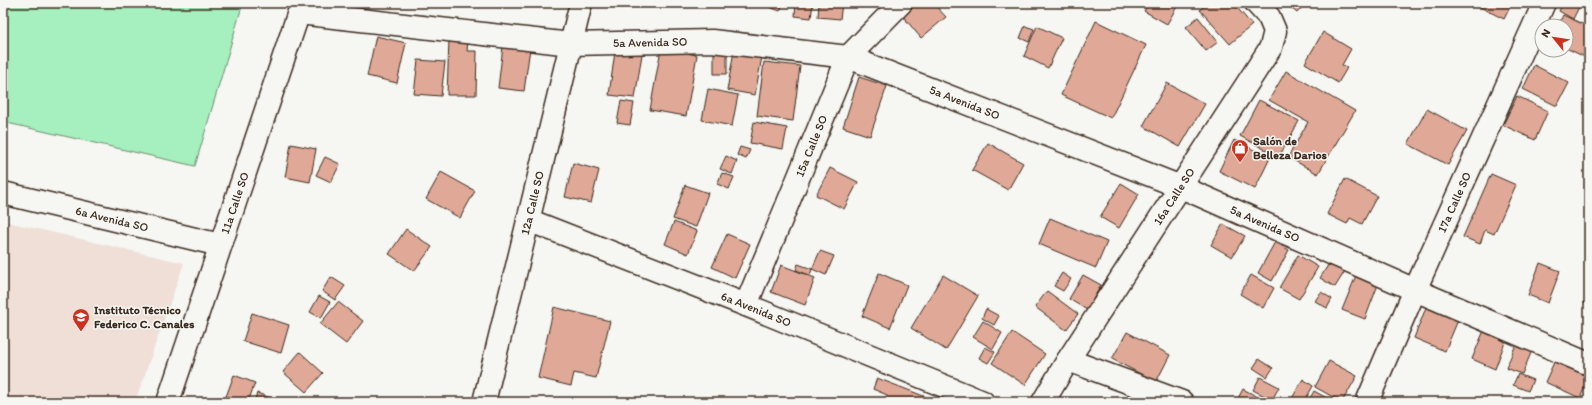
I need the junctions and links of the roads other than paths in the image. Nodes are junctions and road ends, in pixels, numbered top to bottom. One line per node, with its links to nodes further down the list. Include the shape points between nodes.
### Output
1 (580, 3): 6 (street, 12a Calle SO)
2 (901, 3): 7 (street, 15a Calle SO)
3 (1256, 3): 8 (street, 16a Calle SO, via 1269,18 1275,31 1271,47)
4 (1544, 3): 12 (street, 17a Calle SO)
5 (301, 8): 6 (street, 5a Avenida SO); 11 (street, 11a Calle SO)
6 (571, 44): 7 (street, 5a Avenida SO, via 712,41); 10 (street, 12a Calle SO)
7 (848, 57): 8 (street, 5a Avenida SO); 13 (street, 15a Calle SO)
8 (1181, 186): 12 (street, 5a Avenida SO); 14 (street, 16a Calle SO)
9 (3, 192): 11 (street, 6a Avenida SO)
10 (528, 220): 13 (street, 6a Avenida SO); 17 (street, 12a Calle SO)
11 (220, 245): 16 (street, 11a Calle SO)
12 (1415, 290): 15 (street, 5a Avenida SO); 21 (street, 17a Calle SO)
13 (746, 305): 18 (street, 6a Avenida SO)
14 (1068, 360): 19 (street); 20 (street)
15 (1589, 364)
16 (168, 402)
17 (484, 402)
18 (983, 402)
19 (1043, 402)
20 (1182, 402)
21 (1367, 402)

